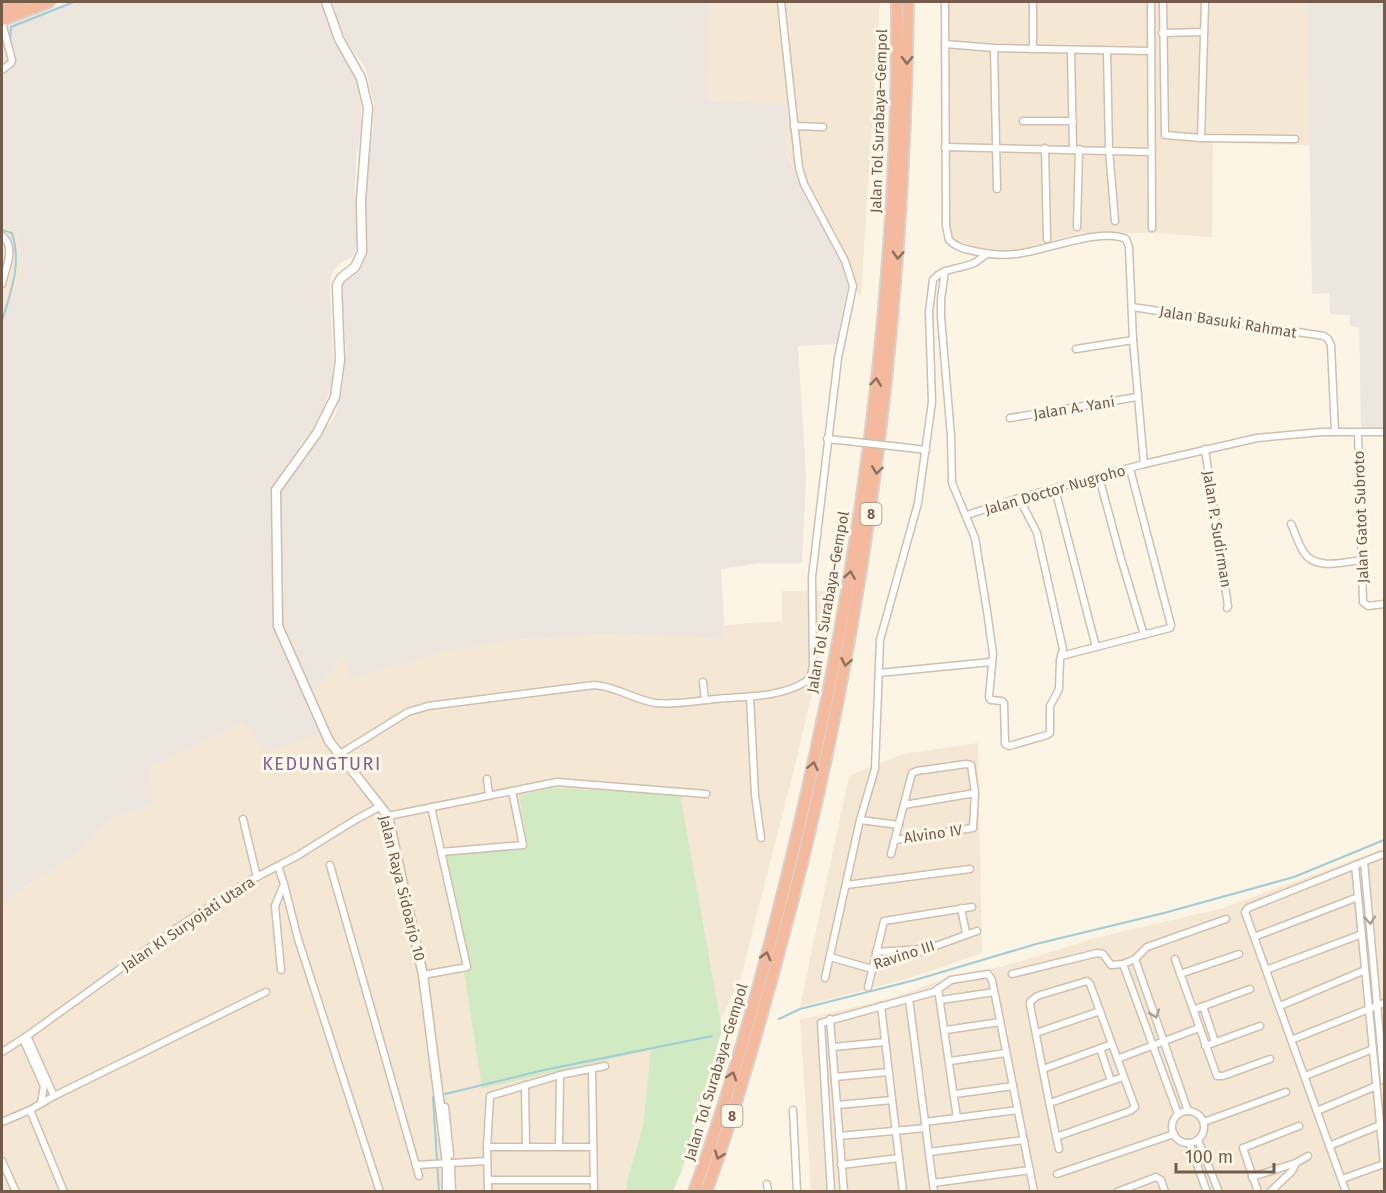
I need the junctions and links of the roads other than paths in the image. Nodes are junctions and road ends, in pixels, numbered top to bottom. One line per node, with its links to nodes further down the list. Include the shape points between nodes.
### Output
1 (22, 2): 12 (highway)
2 (49, 2): 13 (highway)
3 (326, 2): 73 (street, Jalan Raya Sidoarjo 10, via 339,39 362,78 368,108 361,200 362,252 355,267 338,285 340,360 335,397 317,433 276,490 277,574 280,631 323,731)
4 (781, 2): 25 (street)
5 (897, 2): 227 (highway, Jalan Tol Surabaya–Gempol / 8, one-way to 5, via 740,1050 779,907 822,722 849,580 879,359 895,137)
6 (908, 2): 228 (highway, Jalan Tol Surabaya–Gempol / 8, one-way to 228, via 904,161 885,408 848,654 795,896 756,1039)
7 (945, 2): 16 (street)
8 (1033, 2): 18 (street)
9 (1151, 2): 21 (street)
10 (1163, 2): 15 (street)
11 (1204, 2): 14 (street)
12 (2, 9)
13 (2, 22): 22 (street, via 12,60)
14 (1204, 32): 15 (street); 27 (street)
15 (1162, 33): 27 (street, via 1164,133 1169,137)
16 (945, 44): 17 (street); 29 (street)
17 (994, 48): 18 (street); 30 (street)
18 (1033, 49): 19 (street)
19 (1071, 51): 20 (street); 24 (street)
20 (1107, 51): 21 (street); 33 (street)
21 (1151, 51): 34 (street)
22 (2, 70)
23 (1023, 121): 24 (street)
24 (1073, 121): 32 (street)
25 (794, 126): 26 (street); 52 (street, via 801,176 854,286 838,358)
26 (822, 127)
27 (1201, 138): 28 (street)
28 (1295, 139)
29 (945, 147): 30 (street); 41 (street, via 947,236 962,249)
30 (997, 148): 31 (street); 35 (street)
31 (1045, 148): 32 (street); 40 (street)
32 (1076, 149): 33 (street); 37 (street)
33 (1109, 150): 34 (street); 36 (street)
34 (1151, 152): 38 (street)
35 (997, 189)
36 (1115, 221)
37 (1077, 227)
38 (1152, 228)
39 (2, 236): 43 (street, via 10,249)
40 (1047, 239)
41 (987, 254): 42 (street, via 974,263); 44 (street, via 1013,255 1082,240 1121,237 1129,244)
42 (945, 272): 54 (street, via 934,276 931,287 932,402); 60 (street, via 941,317 952,477)
43 (2, 284)
44 (1132, 307): 45 (street); 49 (street, Jalan Basuki Rahmat, via 1324,336 1331,342)
45 (1133, 340): 46 (street); 47 (street)
46 (1076, 349)
47 (1137, 397): 48 (street, Jalan A. Yani); 55 (street)
48 (1010, 418)
49 (1335, 432): 50 (street, Jalan Doctor Nugroho); 53 (street, Jalan Doctor Nugroho, via 1257,438)
50 (1358, 432): 51 (street, Jalan Doctor Nugroho); 62 (street, Jalan Gatot Subroto)
51 (1384, 432)
52 (827, 439): 54 (street, bridge); 71 (street, via 812,577 811,676 787,689)
53 (1205, 449): 55 (street, Jalan Doctor Nugroho); 64 (street, Jalan P. Sudirman)
54 (926, 450): 69 (street, via 909,541 880,640)
55 (1144, 464): 56 (street, Jalan Doctor Nugroho)
56 (1130, 469): 57 (street, Jalan Doctor Nugroho); 65 (street, via 1171,626)
57 (1099, 477): 58 (street, Jalan Doctor Nugroho); 65 (street)
58 (1055, 489): 59 (street, Jalan Doctor Nugroho); 66 (street)
59 (1019, 498): 60 (street, Jalan Doctor Nugroho); 67 (street, via 1040,543 1063,649)
60 (967, 515): 68 (street, via 975,538 987,611)
61 (1291, 524): 62 (street, via 1303,552 1312,560 1324,564)
62 (1362, 560): 63 (street, Jalan Gatot Subroto, via 1363,602 1368,606)
63 (1384, 604)
64 (1227, 608)
65 (1144, 635): 66 (street)
66 (1096, 647): 67 (street)
67 (1061, 656): 68 (street, via 1059,689 1050,706 1050,733 1009,746 1005,744 1004,703 989,698)
68 (991, 662): 69 (street)
69 (879, 673): 84 (street, via 875,769)
70 (703, 682): 72 (street)
71 (750, 697): 72 (street); 86 (street)
72 (705, 700): 73 (street, via 658,703 594,685 458,701 408,712)
73 (340, 754): 80 (street, Jalan Raya Sidoarjo 10)
74 (487, 779): 78 (street)
75 (512, 790): 77 (street, via 557,782); 78 (street); 88 (street, via 523,845)
76 (975, 793): 79 (street); 79 (street, via 970,764 917,771 910,775); 87 (street, Alvino IV, via 973,828)
77 (706, 794)
78 (489, 795): 81 (street)
79 (904, 804): 85 (street)
80 (381, 806): 82 (street, Jalan Raya Sidoarjo 10); 94 (street, Jalan KI Suryojati Utara)
81 (431, 807): 82 (street); 88 (street)
82 (388, 816): 120 (street, Jalan Raya Sidoarjo 10)
83 (243, 819): 96 (street)
84 (860, 820): 85 (street); 98 (street)
85 (899, 825): 87 (street)
86 (761, 838)
87 (895, 840): 89 (street)
88 (441, 852): 120 (street, via 467,967)
89 (891, 854)
90 (1381, 855): 91 (street)
91 (1364, 862): 93 (street); 129 (street, one-way to 129)
92 (330, 865): 211 (street)
93 (1355, 865): 99 (street); 106 (street, via 1248,908 1245,912)
94 (278, 866): 96 (street, Jalan KI Suryojati Utara); 97 (street)
95 (970, 869): 98 (street)
96 (257, 877): 142 (street, Jalan KI Suryojati Utara, via 174,930)
97 (284, 884): 115 (street, via 275,906); 223 (street, via 298,939)
98 (846, 885): 110 (street)
99 (1358, 897): 105 (street); 106 (street)
100 (972, 907): 101 (street)
101 (962, 908): 104 (street); 108 (street, via 885,920)
102 (1226, 919): 111 (street, via 1147,947)
103 (977, 931): 104 (street, Ravino III)
104 (966, 933): 107 (street, Ravino III)
105 (1362, 934): 116 (street); 117 (street)
106 (1254, 937): 116 (street)
107 (927, 948): 108 (street); 114 (street, Ravino III)
108 (876, 952): 114 (street)
109 (1239, 954): 119 (street)
110 (830, 957): 114 (street, Ravino III); 121 (street)
111 (1135, 959): 113 (street); 144 (street, one-way to 144)
112 (1175, 959): 119 (street)
113 (1123, 964): 118 (street, via 1111,965 1103,954 1097,953); 148 (street)
114 (872, 969): 122 (street)
115 (281, 970)
116 (1266, 970): 132 (street)
117 (1365, 970): 132 (street); 133 (street)
118 (1012, 974)
119 (1180, 974): 134 (street)
120 (423, 975): 209 (street, Jalan Raya Sidoarjo 10)
121 (825, 978)
122 (868, 987)
123 (938, 989): 126 (street, via 951,980 988,974); 127 (street); 128 (street)
124 (1250, 989): 131 (street)
125 (266, 992): 173 (street)
126 (994, 992): 128 (street); 137 (street)
127 (909, 999): 130 (street); 187 (street)
128 (941, 1000): 140 (street)
129 (1381, 1004): 133 (street); 167 (street)
130 (881, 1006): 136 (street); 145 (street)
131 (1203, 1006): 134 (street); 146 (street)
132 (1280, 1006): 143 (street)
133 (1369, 1008): 143 (street); 152 (street)
134 (1193, 1010): 139 (street)
135 (1100, 1011): 141 (street); 141 (street, via 1087,981 1037,996 1030,1002); 147 (street)
136 (830, 1019): 150 (street); 230 (street, via 820,1026)
137 (1000, 1022): 140 (street); 154 (street)
138 (1260, 1026): 146 (street)
139 (1199, 1028): 144 (street); 149 (street)
140 (946, 1030): 157 (street)
141 (1036, 1033): 160 (street)
142 (25, 1037): 153 (street, Jalan KI Suryojati Utara); 173 (street); 175 (street, via 44,1086)
143 (1291, 1040): 163 (street)
144 (1164, 1041): 148 (street); 181 (street)
145 (885, 1042): 150 (street); 161 (street)
146 (1215, 1042): 149 (street)
147 (1112, 1044): 151 (street); 155 (street)
148 (1153, 1045): 155 (street); 183 (street)
149 (1205, 1046): 156 (street, via 1219,1077)
150 (833, 1047): 164 (street)
151 (1100, 1048): 160 (street); 166 (street)
152 (1373, 1049): 163 (street); 170 (street)
153 (2, 1052)
154 (1006, 1053): 157 (street); 169 (street)
155 (1117, 1059): 165 (street)
156 (1270, 1059)
157 (950, 1061): 172 (street)
158 (605, 1066): 159 (street)
159 (592, 1069): 162 (street); 201 (street)
160 (1043, 1069): 176 (street)
161 (888, 1072): 164 (street); 174 (street)
162 (560, 1075): 168 (street); 200 (street)
163 (1305, 1076): 182 (street)
164 (835, 1077): 177 (street)
165 (1123, 1077): 166 (street); 193 (street, via 1134,1102 1133,1109)
166 (1111, 1081): 176 (street)
167 (1384, 1081)
168 (525, 1084): 198 (street, via 490,1096); 199 (street)
169 (1013, 1086): 172 (street); 180 (street)
170 (1376, 1086): 182 (street); 188 (street)
171 (1286, 1092): 186 (street)
172 (955, 1094): 184 (street)
173 (54, 1096): 175 (street)
174 (892, 1100): 177 (street); 190 (street)
175 (41, 1103): 178 (street)
176 (1050, 1103): 193 (street)
177 (838, 1105): 192 (street)
178 (30, 1110): 185 (street); 222 (street)
179 (793, 1110): 229 (street)
180 (1018, 1110): 184 (street); 194 (street)
181 (1188, 1111): 183 (street); 186 (street, via 1200,1115)
182 (1317, 1111): 197 (street)
183 (1178, 1114): 191 (street, via 1173,1121)
184 (957, 1118): 187 (street)
185 (2, 1122)
186 (1204, 1122): 195 (street)
187 (926, 1125): 190 (street); 203 (street)
188 (1380, 1125): 197 (street); 210 (street)
189 (1299, 1126): 216 (street, via 1243,1148)
190 (895, 1130): 192 (street); 205 (street)
191 (1174, 1134): 196 (street); 214 (street)
192 (839, 1136): 212 (street)
193 (1056, 1137): 202 (street)
194 (1024, 1140): 203 (street); 213 (street)
195 (1198, 1140): 196 (street); 239 (street)
196 (1189, 1143): 238 (street)
197 (1329, 1146): 217 (street)
198 (487, 1147): 199 (street); 207 (street)
199 (526, 1147): 200 (street)
200 (558, 1147): 201 (street)
201 (593, 1147): 219 (street)
202 (1059, 1149)
203 (929, 1152): 220 (street)
204 (1308, 1156): 208 (street)
205 (899, 1158): 212 (street); 233 (street)
206 (2, 1161): 221 (street)
207 (487, 1161): 209 (street); 218 (street)
208 (1296, 1163): 216 (street); 241 (street)
209 (446, 1164): 211 (street); 224 (street, Jalan Raya Sidoarjo 10)
210 (1384, 1164): 217 (street)
211 (416, 1165): 215 (street)
212 (841, 1165): 231 (street)
213 (1030, 1170): 220 (street); 235 (street)
214 (1057, 1174)
215 (419, 1176)
216 (1252, 1177): 240 (street)
217 (1342, 1179): 242 (street)
218 (488, 1180): 219 (street); 225 (street)
219 (593, 1180): 226 (street)
220 (933, 1183): 234 (street)
221 (15, 1191)
222 (64, 1191)
223 (380, 1191)
224 (450, 1191)
225 (488, 1191)
226 (594, 1191)
227 (694, 1191)
228 (706, 1191)
229 (797, 1191)
230 (831, 1191)
231 (844, 1191)
232 (894, 1191): 233 (street)
233 (903, 1191)
234 (934, 1191)
235 (1034, 1191)
236 (1117, 1191): 237 (street, via 1156,1177)
237 (1165, 1191)
238 (1207, 1191)
239 (1219, 1191)
240 (1257, 1191)
241 (1270, 1191)
242 (1346, 1191)

